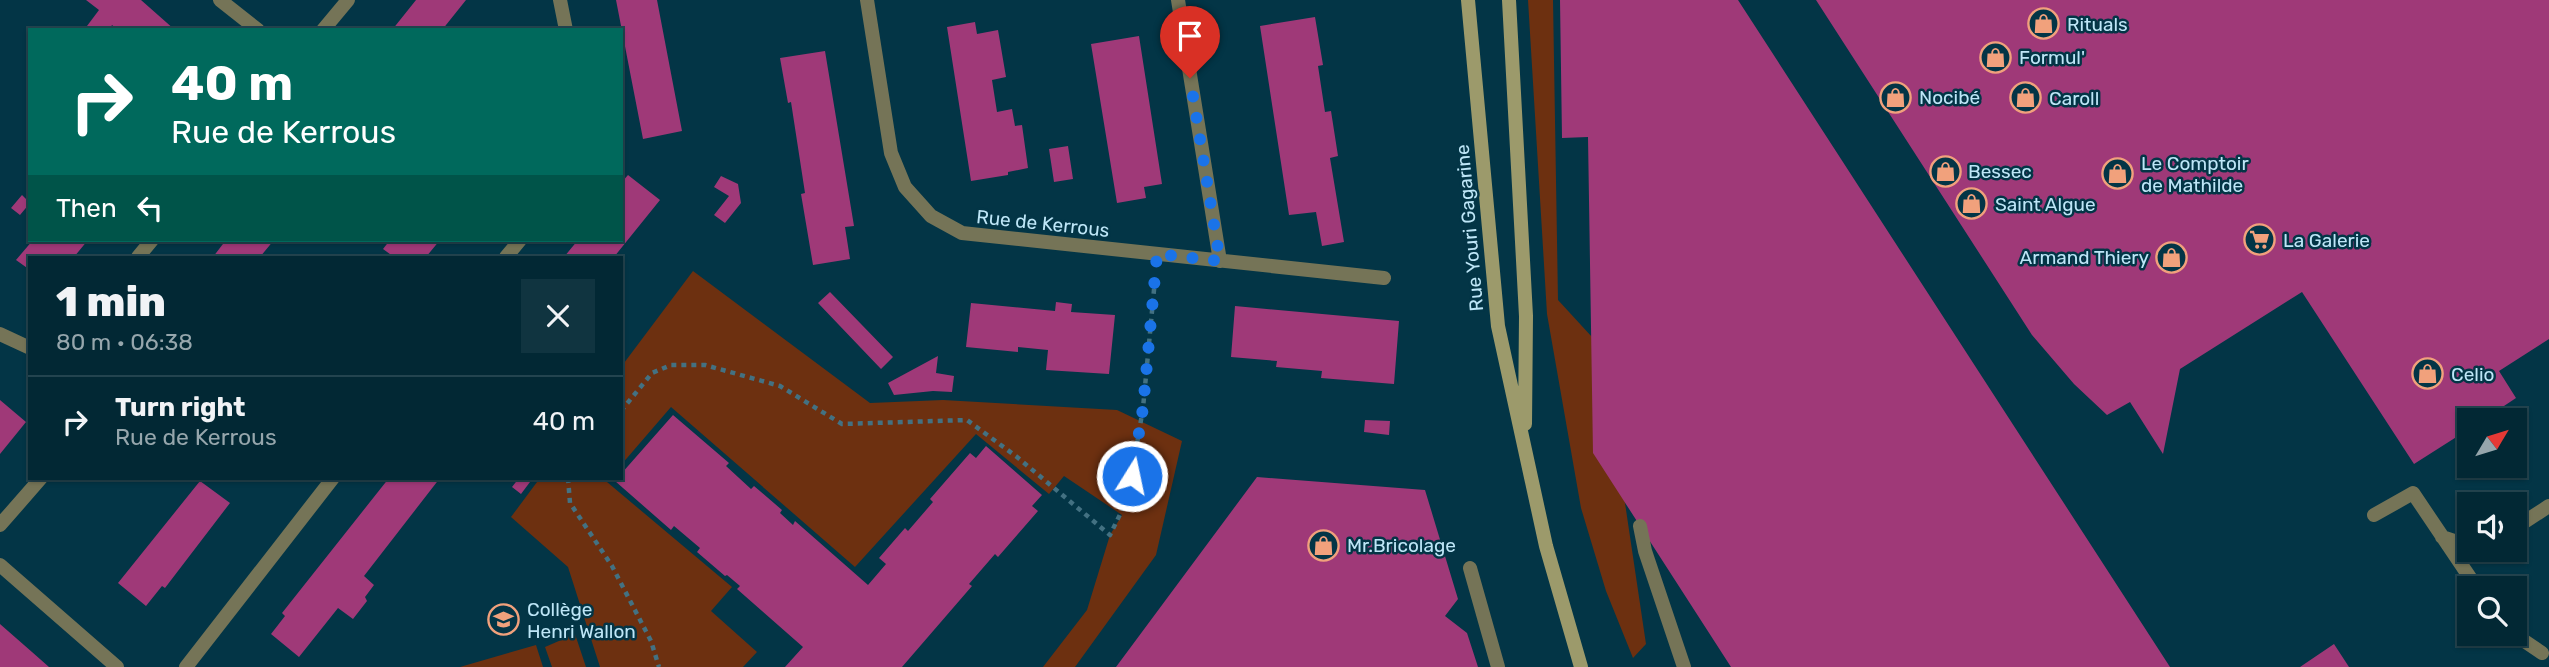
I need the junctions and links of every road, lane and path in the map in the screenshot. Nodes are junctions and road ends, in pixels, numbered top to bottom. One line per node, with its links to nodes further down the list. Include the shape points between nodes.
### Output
1 (220, 0): 8 (street)
2 (348, 0): 9 (street)
3 (560, 0): 10 (street)
4 (867, 0): 13 (street, Rue de Kerrous, via 891,153 905,187 931,216 962,233)
5 (1178, 0): 16 (street)
6 (1468, 0): 21 (street, Rue Youri Gagarine, via 1498,326)
7 (1509, 0): 21 (street, Rue Youri Gagarine, via 1526,316)
8 (255, 28)
9 (325, 28)
10 (566, 28)
11 (150, 242): 14 (street)
12 (518, 242): 15 (street)
13 (1157, 254): 16 (street, Rue de Kerrous); 20 (path, via 1141,421 1128,498 1110,535 967,420 842,424 780,386 705,365 671,365 652,373)
14 (139, 256)
15 (507, 256)
16 (1220, 261): 17 (street, Rue de Kerrous)
17 (1384, 278)
18 (0, 334): 19 (street)
19 (28, 347)
20 (623, 409)
21 (1525, 450): 41 (street, Rue Youri Gagarine, via 1546,546)
22 (39, 480): 28 (street)
23 (332, 480): 38 (street)
24 (568, 480): 39 (path, via 570,503 612,565 651,641)
25 (2549, 506): 27 (street)
26 (2374, 515): 30 (street, via 2413,493)
27 (2527, 520)
28 (0, 525)
29 (1640, 526): 42 (street)
30 (2442, 537): 31 (street); 34 (street)
31 (2457, 543)
32 (0, 565): 37 (street)
33 (1471, 568): 40 (street)
34 (2469, 576)
35 (2527, 643): 36 (street)
36 (2542, 653)
37 (117, 667)
38 (186, 667)
39 (659, 667)
40 (1498, 667)
41 (1581, 667)
42 (1684, 667)

